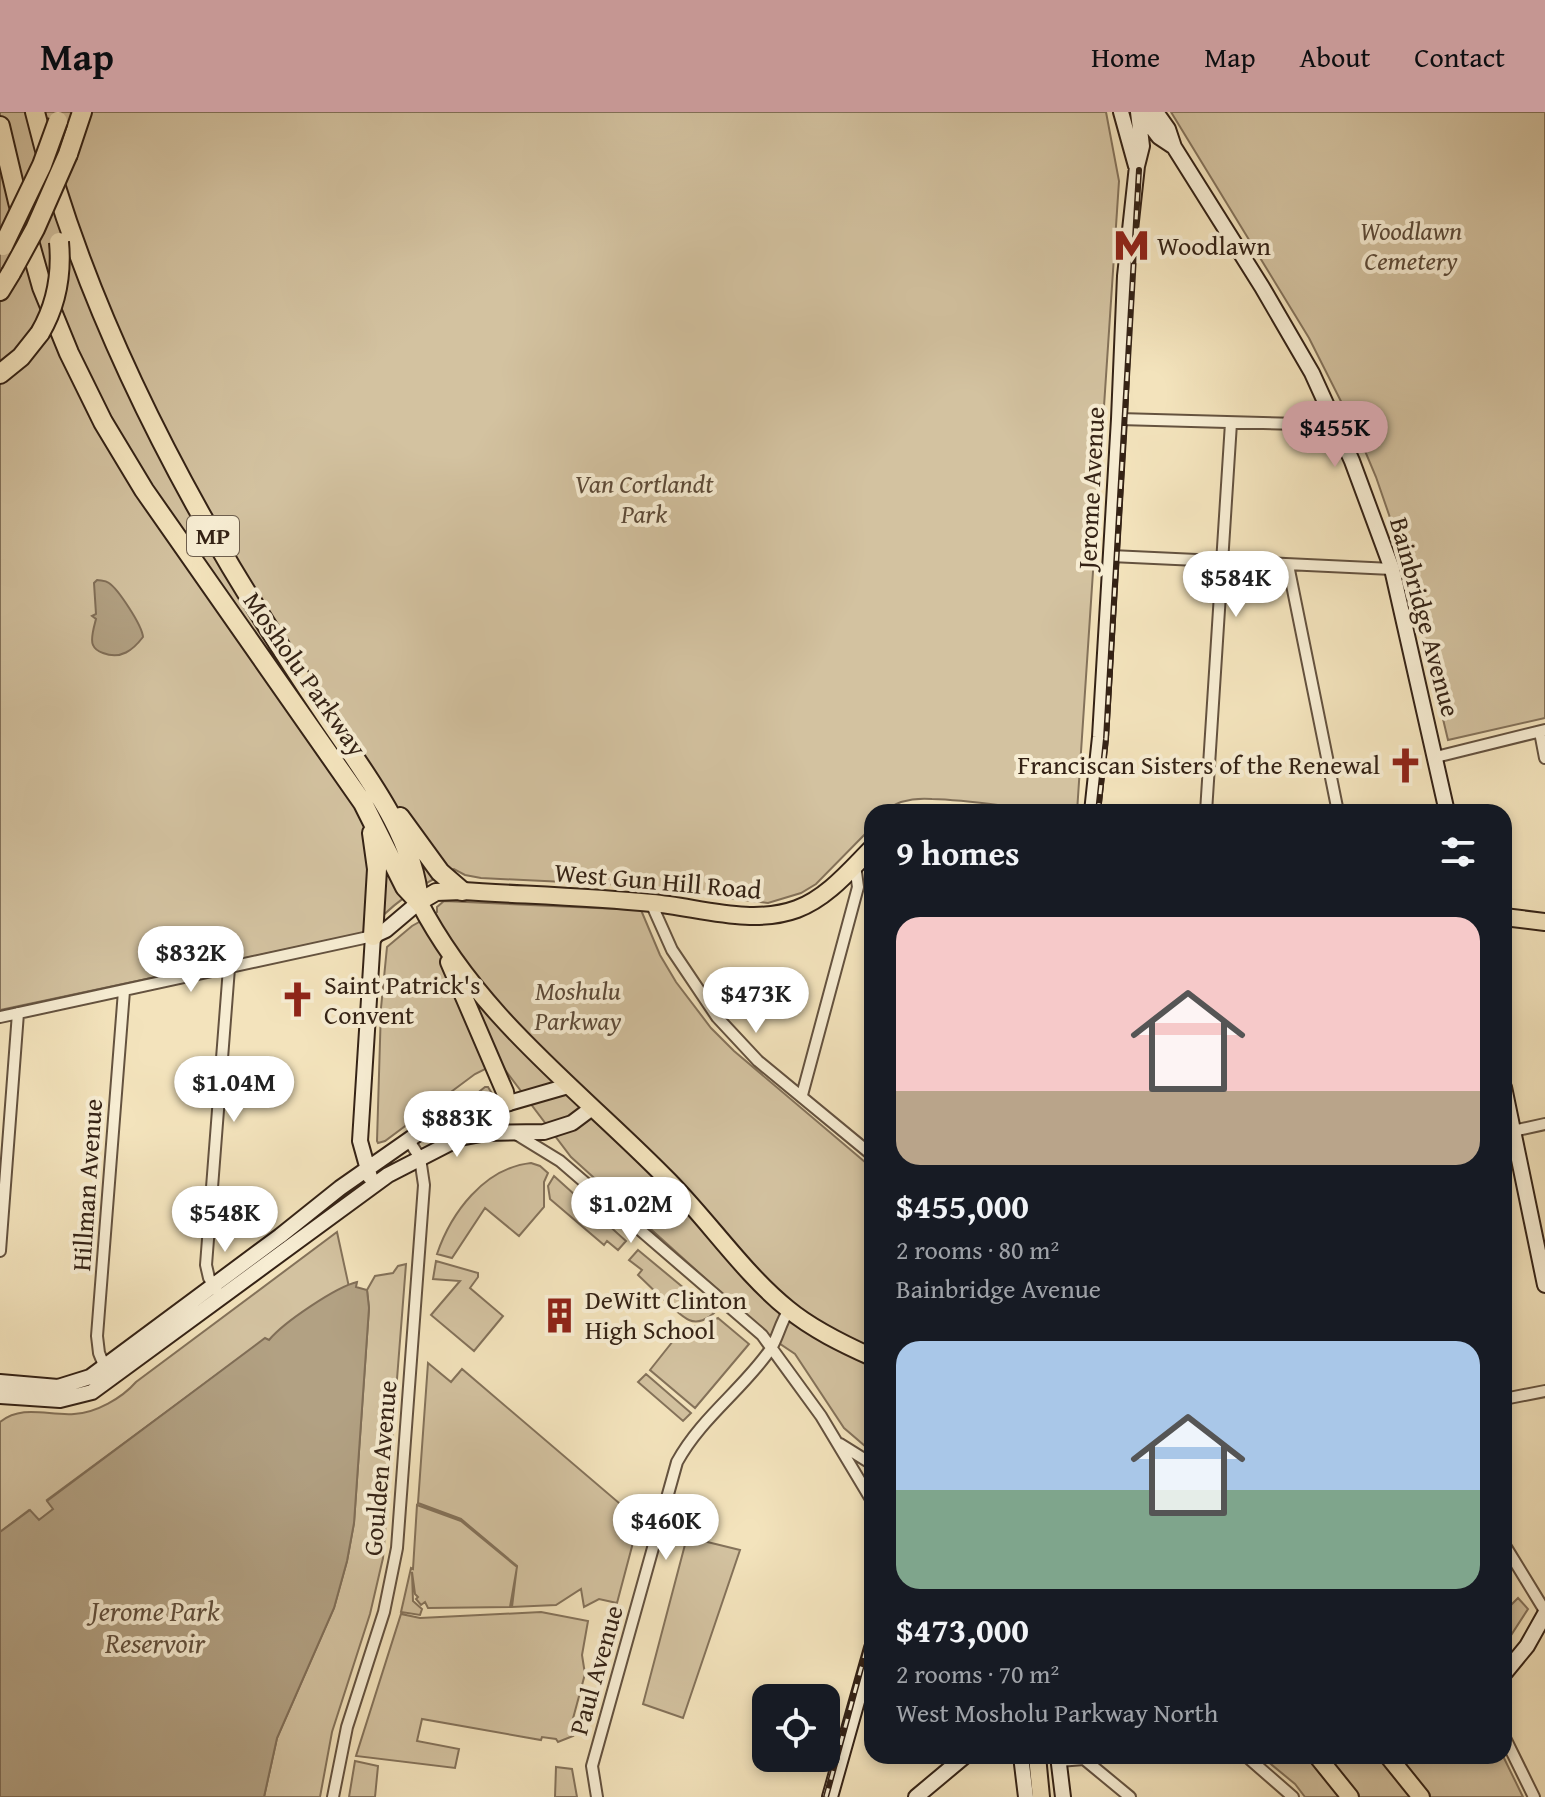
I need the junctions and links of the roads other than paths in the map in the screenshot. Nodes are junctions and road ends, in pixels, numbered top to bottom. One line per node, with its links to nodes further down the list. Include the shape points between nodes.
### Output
1 (35, 112): 9 (highway, Mosholu Parkway / MP)
2 (82, 112): 12 (highway, bridge, via 35,229)
3 (1123, 112): 10 (main road, Jerome Avenue)
4 (1139, 112): 8 (main road, Bainbridge Avenue); 10 (main road, Jerome Avenue, via 1142,146)
5 (1156, 112): 8 (main road, Bainbridge Avenue)
6 (60, 116): 11 (highway, bridge)
7 (0, 126): 24 (highway, Mosholu Parkway / MP, via 42,287 103,422 144,490)
8 (1174, 147): 16 (main road, Bainbridge Avenue, via 1262,287)
9 (44, 148): 13 (highway, bridge, via 59,242 57,293 40,333); 24 (highway, Mosholu Parkway / MP, via 101,310 176,467)
10 (1137, 166): 14 (main road, Jerome Avenue, via 1125,276)
11 (2, 249)
12 (0, 291)
13 (0, 374)
14 (1119, 419): 15 (street); 17 (main road, Jerome Avenue)
15 (1231, 423): 16 (street); 18 (street)
16 (1337, 425): 20 (main road, Bainbridge Avenue)
17 (1111, 556): 18 (street); 25 (main road, Jerome Avenue)
18 (1223, 562): 19 (street); 26 (street)
19 (1288, 565): 20 (street); 27 (street)
20 (1392, 569): 22 (main road, Bainbridge Avenue)
21 (1542, 731): 22 (street); 23 (street)
22 (1436, 757): 28 (main road, Bainbridge Avenue)
23 (1545, 758)
24 (371, 798): 31 (highway, via 395,811 440,872); 32 (highway, Mosholu Parkway / MP, via 417,880); 36 (highway, via 377,861)
25 (1093, 804)
26 (1207, 804)
27 (1336, 804)
28 (1445, 804)
29 (864, 856): 30 (main road, West Gun Hill Road)
30 (855, 865): 33 (main road, West Gun Hill Road, via 812,902 789,912 745,915); 43 (street, via 858,887)
31 (462, 891): 32 (main road, West Gun Hill Road, via 436,892); 33 (main road, West Gun Hill Road)
32 (419, 902): 36 (main road); 37 (main road, Mosholu Parkway / MP)
33 (651, 903): 43 (street, via 672,950 717,1017 758,1061)
34 (1512, 918): 35 (main road)
35 (1545, 922)
36 (373, 936): 38 (street); 53 (main road, via 360,1137)
37 (443, 946): 42 (main road, Mosholu Parkway / MP, via 513,1033); 44 (main road)
38 (229, 968): 39 (street); 57 (street, via 206,1265)
39 (124, 991): 40 (street); 61 (street, Hillman Avenue, via 97,1336)
40 (18, 1013): 41 (street); 55 (street)
41 (0, 1017)
42 (568, 1086): 44 (main road); 45 (main road, Mosholu Parkway / MP)
43 (802, 1095): 51 (street)
44 (507, 1103): 49 (main road, via 436,1124)
45 (592, 1108): 48 (main road, via 559,1128); 58 (main road, Mosholu Parkway / MP, via 687,1199)
46 (1545, 1124): 47 (street)
47 (1512, 1131)
48 (514, 1134): 52 (main road, via 467,1136); 59 (street, via 568,1168 762,1335)
49 (408, 1139): 52 (street, Goulden Avenue); 53 (main road)
50 (1512, 1145): 56 (main road)
51 (864, 1148)
52 (420, 1158): 54 (main road); 82 (street, Goulden Avenue, via 423,1192 397,1548)
53 (367, 1169): 54 (main road); 57 (main road)
54 (373, 1185): 57 (main road)
55 (0, 1251)
56 (1545, 1285)
57 (217, 1292): 61 (main road)
58 (789, 1310): 59 (street, Paul Avenue); 60 (main road, Mosholu Parkway / MP)
59 (771, 1349): 66 (street); 83 (street, Paul Avenue, via 689,1439 677,1462 592,1766)
60 (864, 1353)
61 (108, 1373): 62 (main road, via 65,1386); 64 (main road, via 92,1392 67,1399)
62 (0, 1382)
63 (1545, 1391): 65 (street)
64 (0, 1396)
65 (1512, 1397)
66 (837, 1442): 67 (street); 68 (street)
67 (864, 1459)
68 (864, 1482)
69 (1512, 1557): 70 (street)
70 (1545, 1612): 71 (main road)
71 (1512, 1664)
72 (864, 1676): 84 (main road)
73 (1512, 1752): 93 (street)
74 (955, 1764): 85 (main road)
75 (1025, 1764): 86 (main road)
76 (1027, 1764): 87 (main road)
77 (1059, 1764): 88 (main road)
78 (1095, 1764): 89 (street)
79 (1255, 1764): 90 (street)
80 (1323, 1764): 91 (main road)
81 (1394, 1764): 92 (main road)
82 (333, 1797)
83 (597, 1797)
84 (830, 1797)
85 (916, 1797)
86 (1026, 1797)
87 (1041, 1797)
88 (1063, 1797)
89 (1130, 1797)
90 (1293, 1797)
91 (1350, 1797)
92 (1421, 1797)
93 (1534, 1797)

